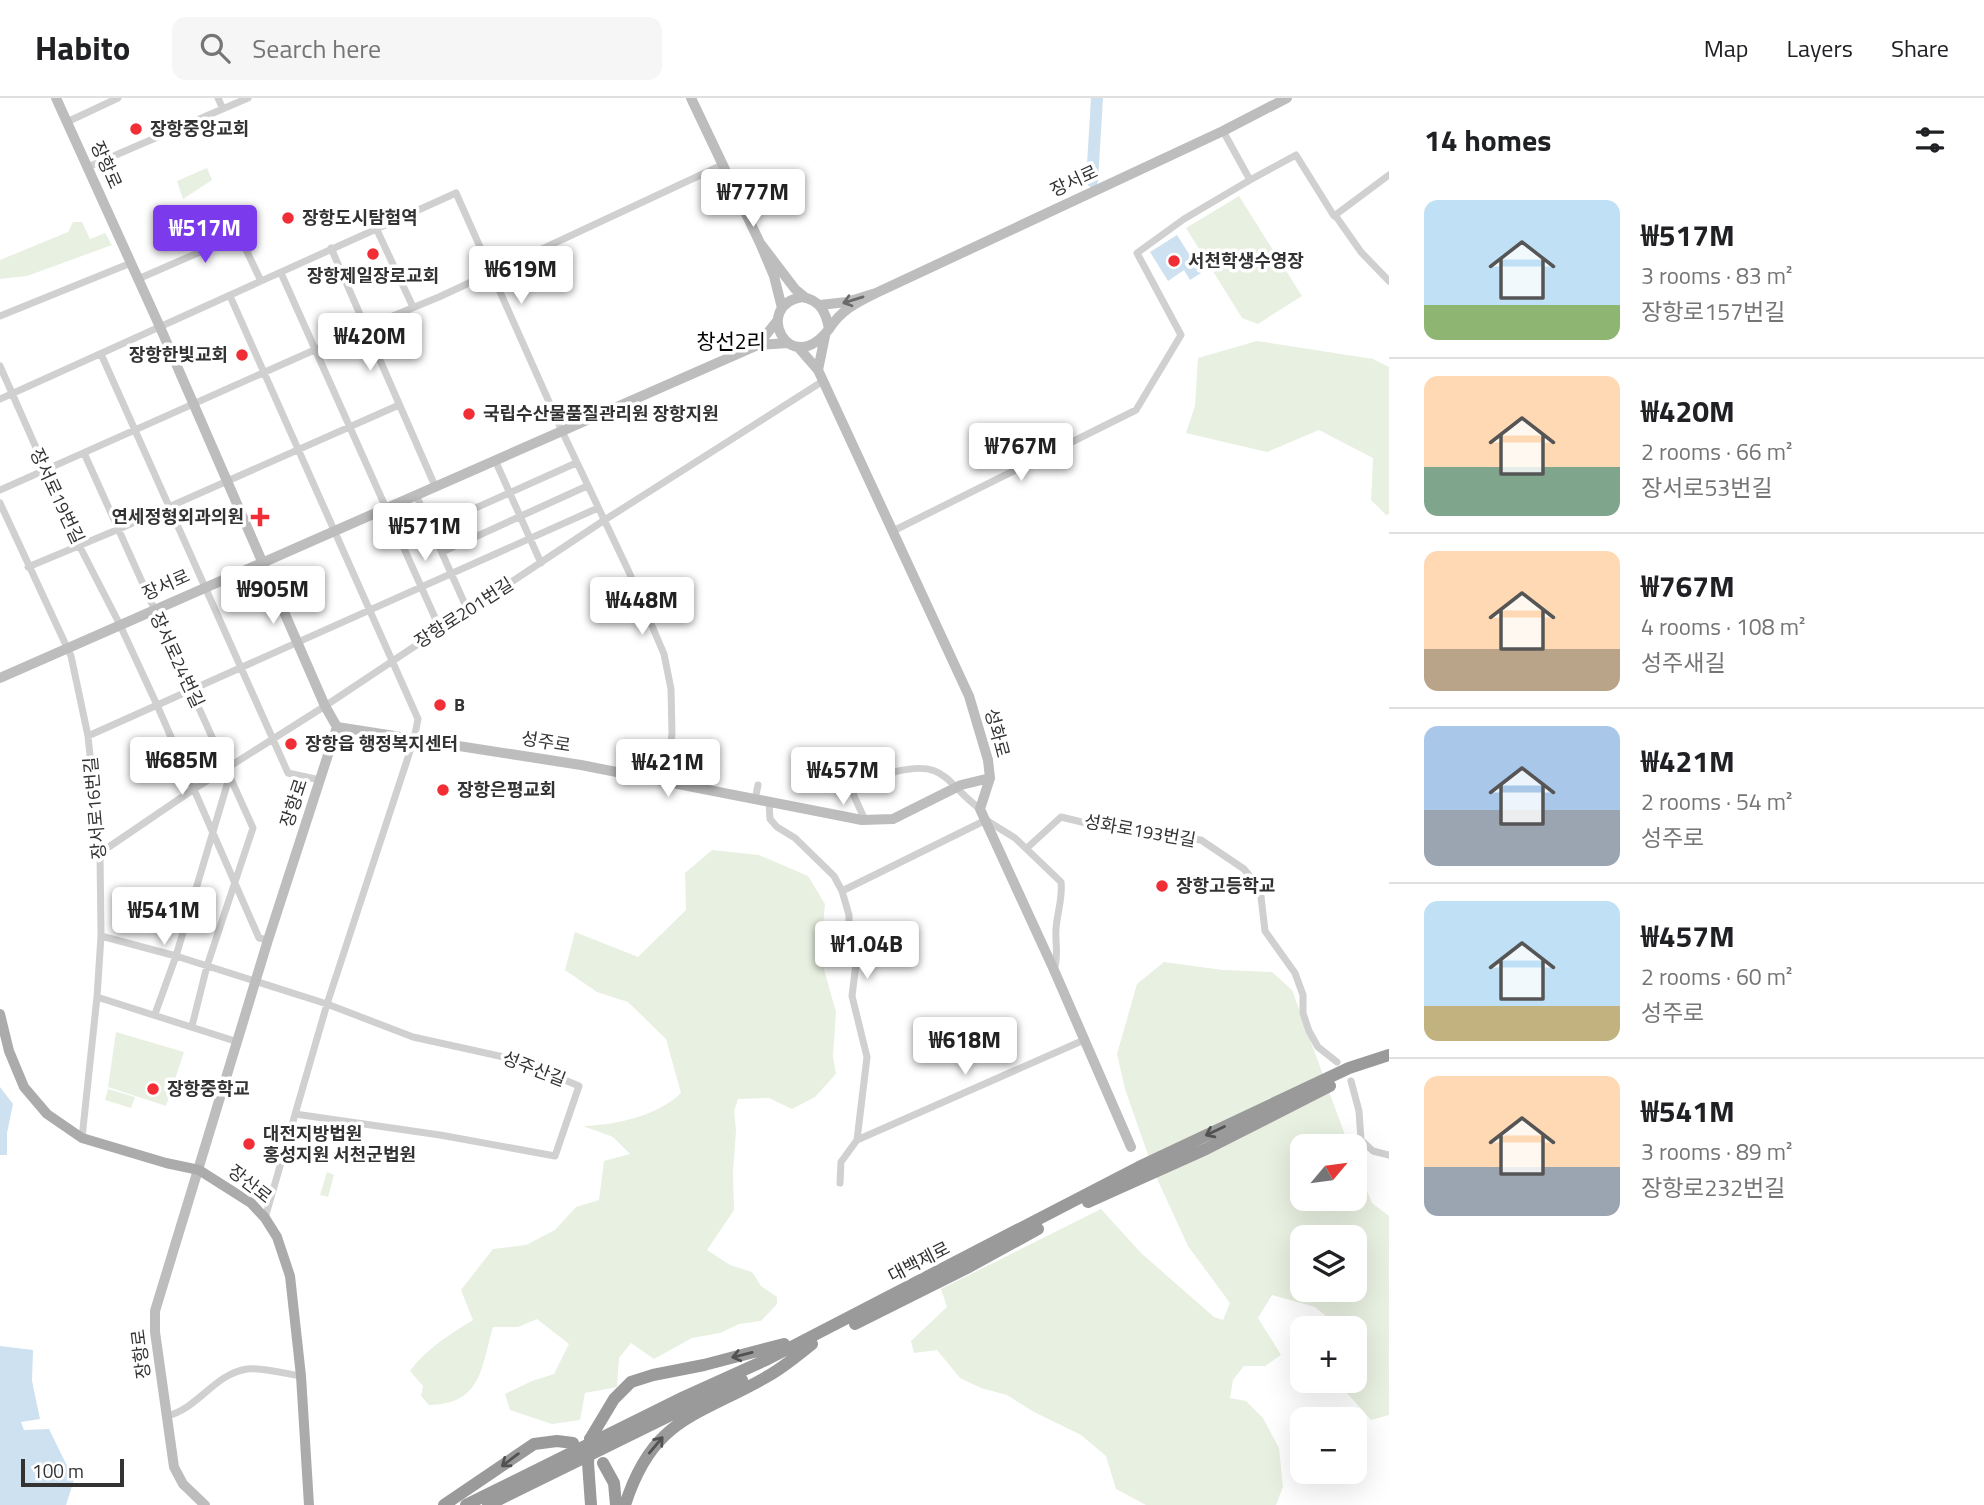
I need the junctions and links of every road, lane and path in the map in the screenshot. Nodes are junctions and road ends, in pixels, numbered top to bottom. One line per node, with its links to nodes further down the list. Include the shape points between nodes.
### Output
1 (56, 98): 8 (street, 장항로)
2 (118, 98): 8 (street)
3 (218, 98): 7 (street)
4 (248, 98): 7 (street)
5 (691, 98): 10 (street)
6 (1287, 98): 9 (street, 장서로)
7 (223, 110): 11 (street)
8 (67, 122): 11 (street, 장항로)
9 (1223, 131): 13 (street); 24 (street, 장서로)
10 (722, 165): 16 (street); 19 (street)
11 (88, 167): 18 (street, 장항로)
12 (1389, 175): 14 (street)
13 (1250, 180): 14 (street, via 1296,155); 70 (street, via 1137,253 1181,335 1136,410)
14 (1335, 215): 23 (street)
15 (376, 228): 17 (street); 19 (street, via 456,193); 28 (street)
16 (760, 243): 26 (street); 29 (street)
17 (331, 248): 20 (street); 33 (street)
18 (131, 263): 21 (street, 장항로); 30 (street)
19 (491, 272): 28 (street); 49 (street)
20 (281, 273): 22 (street); 37 (street)
21 (138, 279): 22 (street, via 239,235); 32 (street, 장항로)
22 (261, 281): 25 (street)
23 (1389, 281)
24 (876, 293): 27 (street, one-way to 27); 34 (street, via 838,315)
25 (230, 296): 32 (street); 41 (street)
26 (806, 298): 27 (street); 29 (street, via 794,298)
27 (820, 305): 34 (street)
28 (413, 307): 33 (street)
29 (782, 308): 31 (street)
30 (0, 316)
31 (777, 321): 35 (street); 36 (street, via 778,331)
32 (160, 327): 38 (street); 45 (street, 장항로)
33 (366, 327): 37 (street); 46 (street)
34 (827, 331): 36 (street, via 813,346); 40 (street)
35 (758, 345): 36 (street); 49 (street, 장서로)
36 (793, 345): 40 (street)
37 (315, 350): 41 (street); 47 (street)
38 (101, 354): 43 (street); 48 (street)
39 (0, 366): 43 (street, 장서로19번길)
40 (818, 369): 42 (street, 성화로)
41 (263, 373): 45 (street); 50 (street)
42 (823, 381): 66 (street, 장항로201번길); 70 (street, 성화로)
43 (12, 394): 44 (street); 54 (street, 장서로19번길)
44 (0, 400)
45 (193, 404): 48 (street); 55 (street, 장항로)
46 (399, 405): 47 (street); 56 (street)
47 (349, 427): 50 (street); 63 (street)
48 (135, 431): 51 (street); 62 (street)
49 (562, 431): 52 (street, 장서로); 53 (street)
50 (298, 451): 55 (street); 69 (street)
51 (84, 453): 54 (street); 68 (street, 장서로24번길)
52 (495, 460): 56 (street, 장서로); 59 (street)
53 (576, 463): 57 (street); 59 (street)
54 (45, 470): 58 (street); 72 (street, 장서로19번길)
55 (227, 482): 62 (street); 74 (street, 장항로)
56 (435, 486): 60 (street, 장서로)
57 (587, 486): 64 (street); 65 (street)
58 (0, 490)
59 (510, 493): 65 (street); 67 (street)
60 (416, 495): 63 (street, 장서로); 67 (street)
61 (0, 503): 76 (street, 장서로16번길)
62 (170, 507): 68 (street); 78 (street)
63 (385, 508): 69 (street, 장서로); 79 (street)
64 (597, 508): 66 (street); 71 (street)
65 (520, 516): 71 (street); 73 (street)
66 (603, 521): 75 (street, 장항로201번길); 97 (street, via 664,654 671,688)
67 (431, 528): 73 (street)
68 (119, 530): 72 (street); 80 (street, 장서로24번길)
69 (334, 531): 74 (street, 장서로); 81 (street)
70 (893, 531): 100 (street, 성화로, via 969,696)
71 (530, 538): 75 (street); 77 (street)
72 (79, 545): 76 (street); 83 (street, 장서로19번길)
73 (442, 552): 77 (street)
74 (263, 562): 78 (street, 장서로); 85 (street, 장항로)
75 (541, 563): 82 (street, 장항로201번길)
76 (28, 567): 86 (street, 장서로16번길)
77 (452, 574): 79 (street); 82 (street)
78 (204, 587): 80 (street, 장서로); 88 (street)
79 (421, 587): 81 (street); 84 (street)
80 (153, 610): 83 (street, 장서로); 90 (street, 장서로24번길)
81 (368, 611): 85 (street); 87 (street)
82 (468, 611): 84 (street, 장항로201번길)
83 (120, 625): 86 (street, 장서로); 91 (street, 장서로19번길)
84 (440, 629): 87 (street, 장항로201번길)
85 (297, 643): 88 (street); 92 (street, 장항로)
86 (67, 648): 89 (street, 장서로); 94 (street, 장서로16번길)
87 (391, 661): 92 (street, 장항로201번길); 96 (street, via 418,719)
88 (240, 668): 90 (street); 95 (street)
89 (0, 678)
90 (191, 690): 91 (street); 99 (street, 장서로24번길)
91 (157, 705): 94 (street); 105 (street, 장서로19번길)
92 (325, 706): 93 (street, 장항로); 95 (street, 장항로201번길)
93 (337, 727): 96 (street, 성주로); 101 (street, 장항로)
94 (88, 736): 113 (street, 장서로16번길)
95 (272, 739): 99 (street, 장항로201번길); 101 (street, via 288,773)
96 (414, 739): 106 (street, 성주로, via 581,765); 123 (street)
97 (668, 756)
98 (894, 772): 104 (street, via 938,771)
99 (228, 774): 105 (street, 장항로201번길); 111 (street); 114 (street, 장서로24번길, via 253,828)
100 (990, 778): 104 (street, 성주로); 108 (street, 성화로)
101 (320, 780): 117 (street, 장항로)
102 (758, 785): 106 (street)
103 (853, 786): 109 (street)
104 (956, 788): 108 (street); 109 (street, 성주로, via 893,818)
105 (194, 789): 111 (street, 장서로19번길); 113 (street, 장항로201번길)
106 (755, 800): 107 (street, 성주로)
107 (768, 802): 109 (street, 성주로); 115 (street, via 770,819 834,876)
108 (980, 809): 110 (street)
109 (865, 820)
110 (986, 820): 112 (street); 115 (street); 120 (street)
111 (214, 831): 114 (street, 장서로19번길); 118 (street)
112 (1027, 848): 120 (street, via 1061,882); 130 (street, 성화로193번길, via 1061,817 1119,831 1201,840 1221,853 1260,888 1265,931 1295,974 1309,1031 1318,1047)
113 (100, 853): 116 (street, 장서로16번길)
114 (235, 881): 117 (street, 장서로19번길, via 259,938); 119 (street)
115 (842, 891): 135 (street, via 856,964 852,996 867,1057)
116 (101, 936): 118 (street, 성주산길); 122 (street, 장서로16번길)
117 (268, 940): 121 (street, 장항로)
118 (176, 956): 119 (street, 성주산길); 125 (street)
119 (207, 966): 121 (street, 성주산길); 126 (street)
120 (1054, 970): 127 (street)
121 (256, 981): 123 (street, 성주산길); 128 (street, 장항로)
122 (97, 997): 125 (street); 134 (street, 장서로16번길)
123 (327, 1004): 133 (street); 133 (street, 성주산길, via 412,1037 517,1060 579,1086 555,1156)
124 (0, 1014): 134 (main road, 장산로, via 24,1087 47,1114)
125 (155, 1014): 126 (street)
126 (192, 1026): 128 (street)
127 (1084, 1040): 135 (street); 136 (street)
128 (238, 1042): 138 (street, 장항로)
129 (1389, 1055): 141 (highway, 대백제로, one-way to 141, via 1349,1068 1139,1167)
130 (1337, 1062)
131 (1389, 1063): 141 (highway, 대백제로, via 1340,1080 1206,1149 1079,1206 965,1269)
132 (1351, 1081): 137 (street, via 1361,1140 1373,1151)
133 (295, 1114): 140 (street)
134 (82, 1138): 138 (main road, 장산로)
135 (856, 1140): 139 (street, via 841,1162)
136 (1131, 1147)
137 (1389, 1155)
138 (199, 1170): 140 (main road, 장산로, via 251,1203); 143 (street, 장항로, via 155,1311)
139 (839, 1183)
140 (265, 1218): 142 (main road, 장산로, via 290,1276)
141 (810, 1341): 149 (highway, 대백제로); 150 (highway, 대백제로); 151 (highway, one-way to 151, bridge, via 642,1377 622,1389 590,1439); 153 (highway, one-way to 141, via 640,1466 669,1430 770,1375)
142 (301, 1376): 143 (street, via 248,1369 232,1373 192,1405); 147 (main road, 장산로)
143 (167, 1416): 146 (street, 장항로, via 174,1467)
144 (573, 1443): 148 (highway, one-way to 148, via 534,1444)
145 (603, 1463): 152 (highway, via 614,1483)
146 (205, 1505)
147 (309, 1505)
148 (444, 1505)
149 (466, 1505)
150 (488, 1505)
151 (591, 1505)
152 (616, 1505)
153 (625, 1505)

